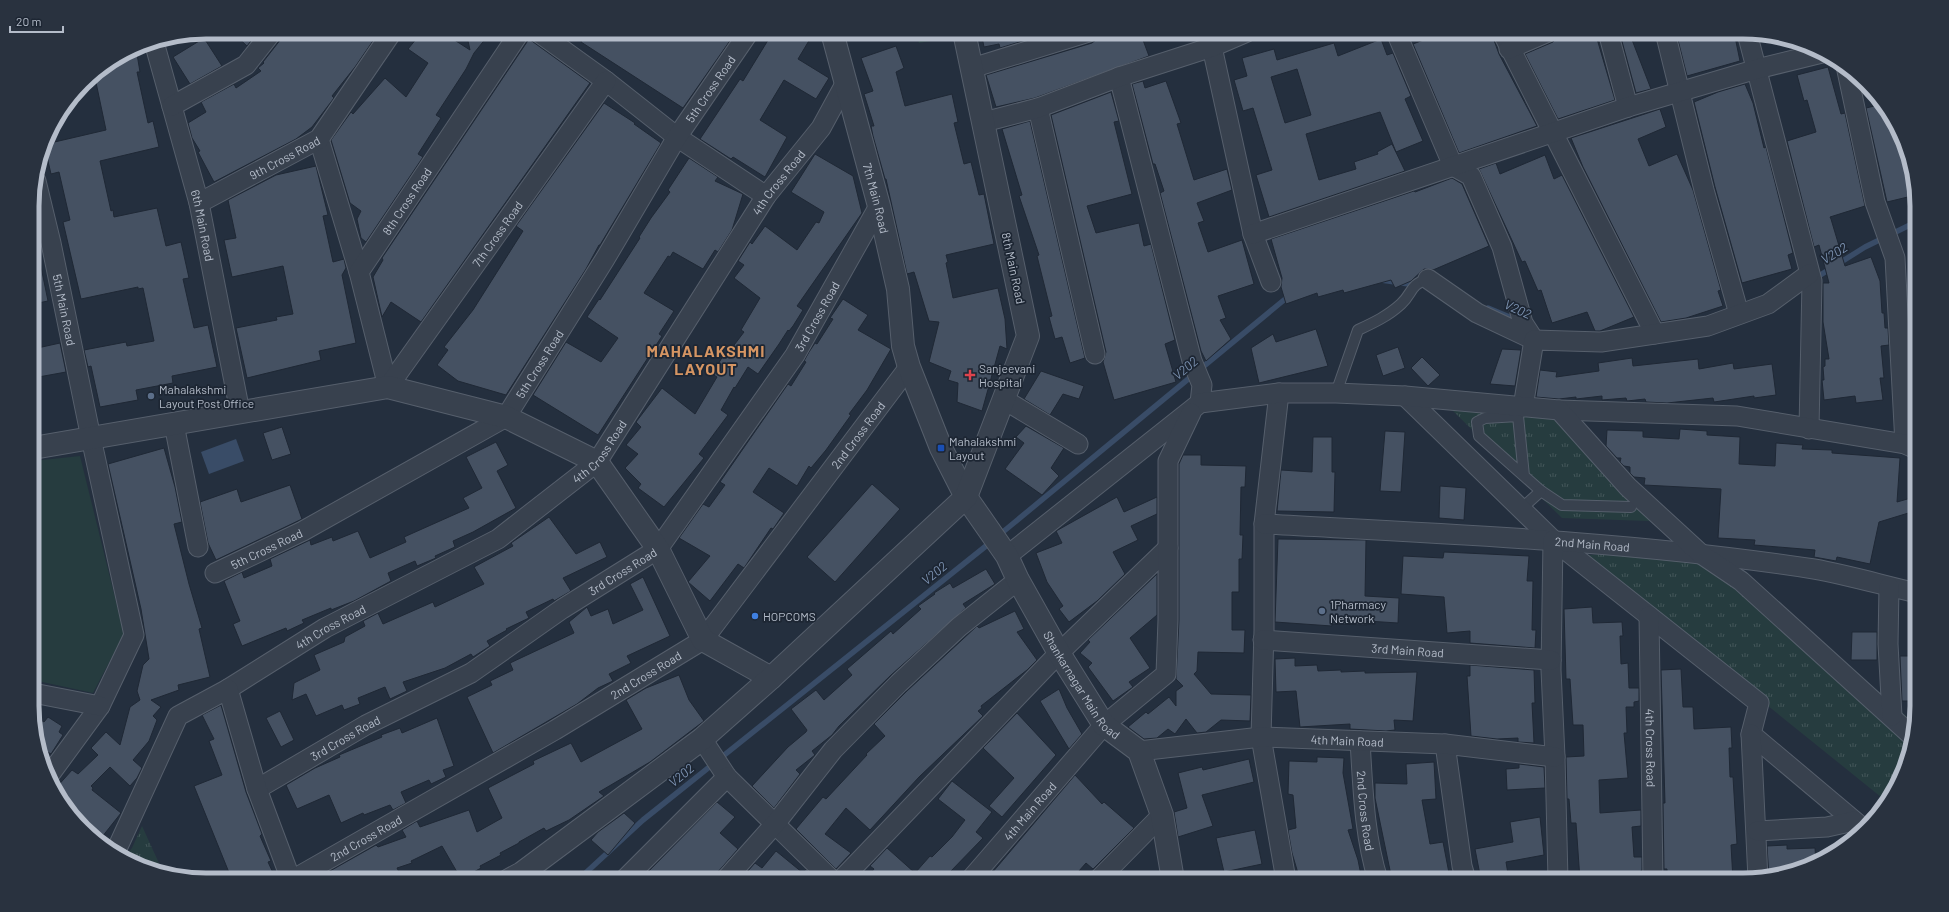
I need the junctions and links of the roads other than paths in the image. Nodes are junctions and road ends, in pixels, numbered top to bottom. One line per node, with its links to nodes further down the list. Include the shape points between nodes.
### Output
1 (266, 39): 25 (street, via 246,64)
2 (387, 39): 31 (street, 9th Cross Road)
3 (515, 39): 38 (street, 8th Cross Road)
4 (548, 39): 22 (street)
5 (744, 39): 30 (street, 5th Cross Road)
6 (834, 39): 23 (street, 7th Main Road)
7 (966, 39): 18 (street, 8th Main Road)
8 (1066, 39): 18 (street)
9 (1231, 39): 16 (street)
10 (1399, 39): 32 (street)
11 (1610, 39): 26 (street)
12 (1667, 39): 24 (street)
13 (1749, 39): 19 (street)
14 (1505, 40): 29 (street)
15 (155, 47): 25 (street, 6th Main Road)
16 (1212, 47): 21 (street); 37 (street)
17 (1814, 55): 19 (street)
18 (972, 68): 28 (street, 8th Main Road)
19 (1757, 69): 24 (street); 39 (street)
20 (1848, 76): 59 (street, via 1875,202 1895,258)
21 (1119, 78): 27 (street); 52 (street, via 1192,360)
22 (606, 81): 30 (street); 47 (street, 7th Cross Road)
23 (845, 84): 34 (street, 4th Cross Road, via 821,128); 36 (street, 7th Main Road)
24 (1680, 92): 26 (street); 42 (street)
25 (172, 106): 35 (street, 6th Main Road)
26 (1628, 107): 29 (street)
27 (1038, 108): 28 (street); 45 (street)
28 (984, 122): 51 (street, 8th Main Road, via 1028,336)
29 (1551, 132): 32 (street); 43 (street)
30 (677, 137): 34 (street); 56 (street, 5th Cross Road, via 605,259)
31 (319, 138): 35 (street, 9th Cross Road); 38 (street)
32 (1453, 166): 37 (street); 44 (street, via 1471,176 1502,247 1523,323)
33 (39, 194): 60 (street, 5th Main Road)
34 (766, 196): 64 (street, 4th Cross Road)
35 (199, 203): 55 (street, 6th Main Road)
36 (878, 206): 46 (street, 7th Main Road, via 898,289 903,346); 74 (street, 3rd Cross Road, via 795,355)
37 (1253, 234): 41 (street)
38 (359, 272): 47 (street)
39 (1809, 274): 42 (street, via 1768,304); 58 (street, via 1812,281)
40 (1428, 280): 44 (street, via 1477,313); 49 (lane, via 1417,283 1402,304 1380,320 1358,330)
41 (1271, 282)
42 (1739, 314): 43 (street, via 1708,326)
43 (1655, 334): 44 (street, via 1601,342)
44 (1534, 340): 53 (street)
45 (1095, 354)
46 (909, 367): 67 (street, 7th Main Road, via 941,448); 82 (street, 2nd Cross Road)
47 (388, 387): 55 (street); 56 (street)
48 (1279, 393): 49 (street); 52 (street); 70 (street)
49 (1336, 393): 50 (street)
50 (1405, 396): 53 (street); 69 (street)
51 (1003, 399): 61 (street); 67 (street, 8th Main Road)
52 (1198, 399): 73 (street, 4th Main Road, via 1168,461); 76 (street)
53 (1522, 407): 54 (street)
54 (1559, 410): 58 (street, via 1738,416); 75 (street, via 1628,487)
55 (240, 412): 57 (street)
56 (506, 417): 64 (street); 77 (street, 5th Cross Road, via 303,531)
57 (174, 424): 60 (street); 72 (street)
58 (1809, 429): 63 (street)
59 (1910, 435)
60 (90, 438): 62 (street); 89 (street, 5th Main Road, via 134,635)
61 (1078, 444)
62 (39, 447)
63 (1910, 447)
64 (597, 462): 74 (street); 87 (street, 4th Cross Road, via 498,539 324,628)
65 (1524, 476): 65 (lane, via 1479,436 1477,422 1485,418 1518,416); 66 (lane)
66 (1541, 491): 68 (lane, via 1562,505); 69 (lane)
67 (966, 497): 76 (street, Shankarnagar Main Road); 86 (street)
68 (1631, 507)
69 (1521, 509): 71 (street)
70 (1264, 524): 71 (street, 2nd Main Road); 83 (street)
71 (1553, 540): 75 (street, 2nd Main Road); 81 (street); 85 (street)
72 (198, 547)
73 (1168, 548): 84 (street); 91 (street, 4th Main Road, via 1166,674)
74 (658, 549): 82 (street); 102 (street, 3rd Cross Road, via 562,610 471,673 366,725)
75 (1701, 554): 79 (street, 2nd Main Road, via 1815,569); 90 (street, via 1741,581)
76 (1007, 556): 78 (street, Shankarnagar Main Road)
77 (215, 572)
78 (1018, 580): 84 (street, Shankarnagar Main Road); 104 (street, via 959,627 899,683 834,750)
79 (1889, 587): 80 (street, 2nd Main Road); 90 (street, via 1888,644)
80 (1910, 592)
81 (1649, 616): 93 (street, via 1759,704); 122 (street, 4th Cross Road)
82 (703, 640): 86 (street); 109 (street, 2nd Cross Road, via 555,730)
83 (1263, 640): 85 (street, 3rd Main Road); 94 (street)
84 (1059, 653): 91 (street, Shankarnagar Main Road); 114 (street)
85 (1551, 660): 99 (street)
86 (771, 678): 95 (street)
87 (228, 689): 102 (street); 107 (street, 4th Cross Road, via 178,716)
88 (39, 694): 89 (street)
89 (100, 706): 100 (street, 5th Main Road)
90 (1892, 716): 92 (street)
91 (1104, 725): 98 (street, Shankarnagar Main Road); 115 (street, 4th Main Road)
92 (1908, 732)
93 (1751, 734): 105 (street); 106 (street)
94 (1261, 737): 96 (street, 4th Main Road); 98 (street, 4th Main Road); 118 (street)
95 (702, 739): 101 (street); 110 (street)
96 (1360, 742): 97 (street, 4th Main Road); 119 (street, 2nd Cross Road, via 1370,854)
97 (1445, 744): 99 (street, 4th Main Road); 120 (street)
98 (1139, 751): 103 (street)
99 (1555, 757): 121 (street)
100 (53, 772)
101 (728, 777): 104 (street); 111 (street)
102 (257, 789): 108 (street)
103 (1162, 815): 116 (street); 117 (street)
104 (775, 824): 112 (street); 113 (street)
105 (1859, 825): 106 (street)
106 (1757, 832): 123 (street)
107 (117, 848)
108 (289, 873)
109 (304, 873)
110 (522, 873)
111 (631, 873)
112 (731, 873)
113 (825, 873)
114 (848, 873)
115 (976, 873)
116 (1105, 873)
117 (1172, 873)
118 (1285, 873)
119 (1376, 873)
120 (1464, 873)
121 (1558, 873)
122 (1653, 873)
123 (1758, 873)

